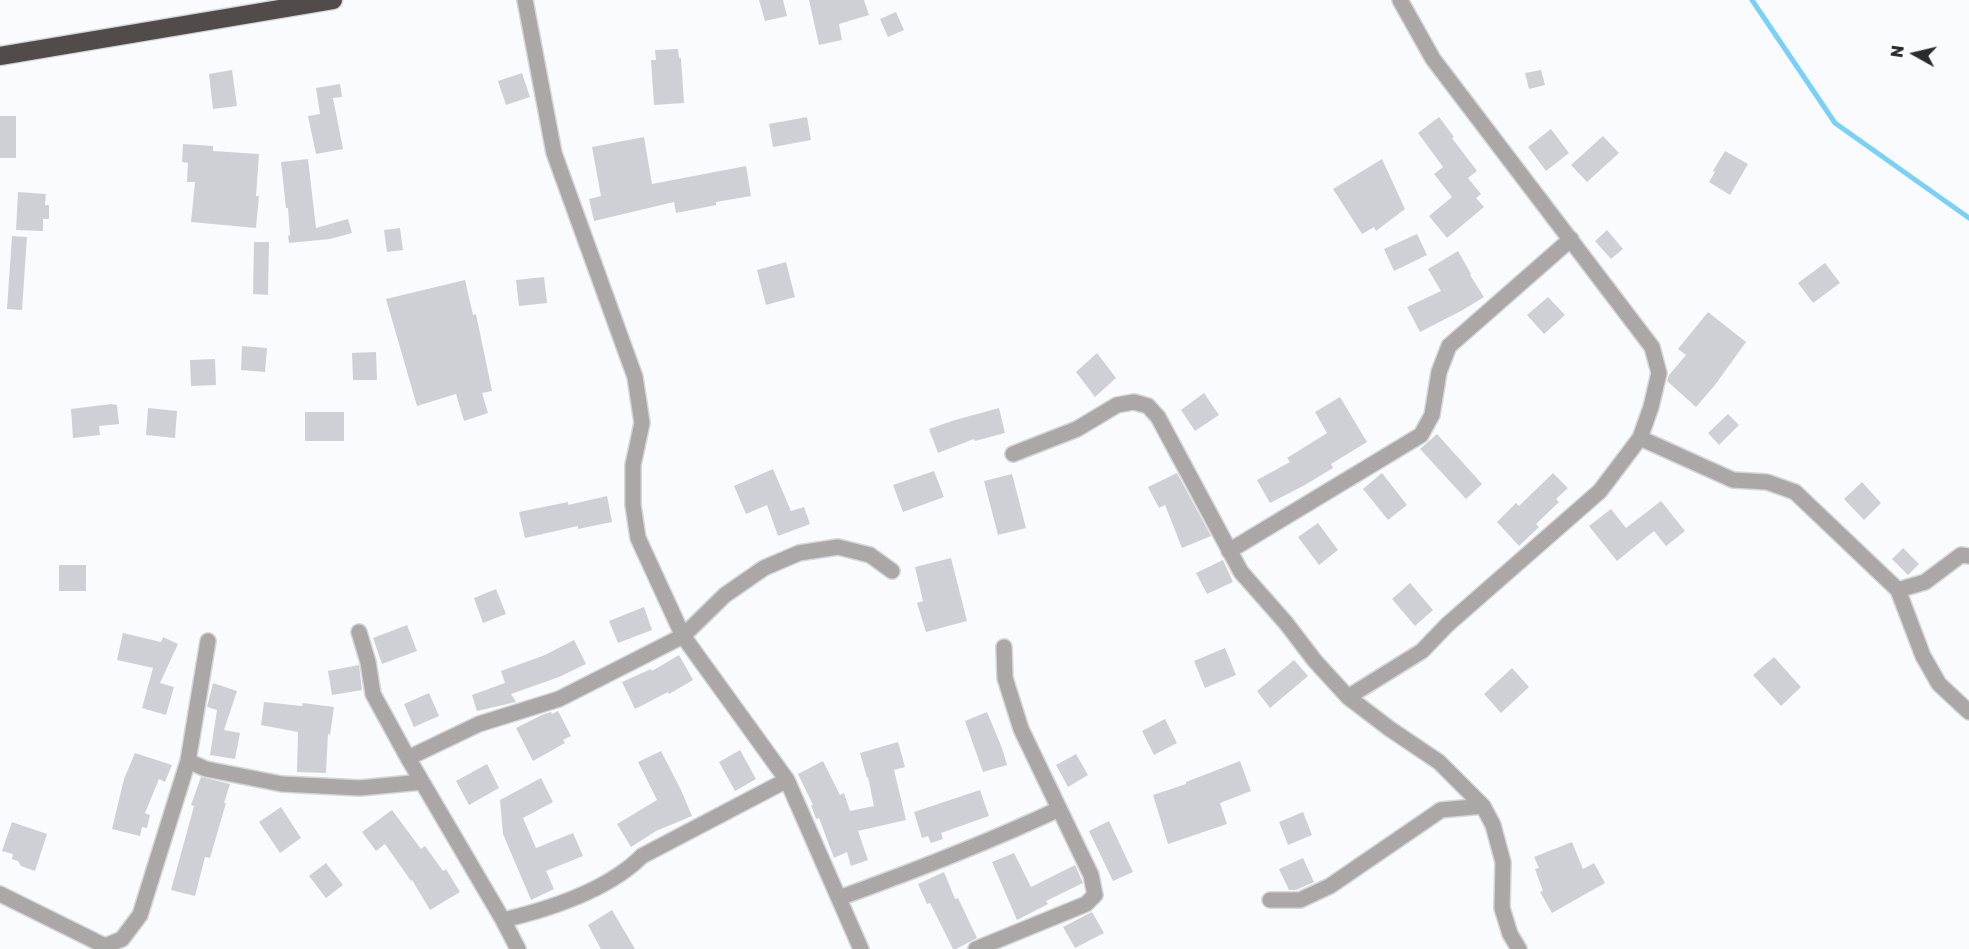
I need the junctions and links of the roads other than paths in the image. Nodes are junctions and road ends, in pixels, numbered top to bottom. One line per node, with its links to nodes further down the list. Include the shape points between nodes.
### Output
1 (333, 0): 4 (highway)
2 (525, 0): 13 (street, via 555,153 634,377 642,423 633,465 638,538)
3 (1400, 0): 5 (street, via 1433,59)
4 (0, 56)
5 (1571, 239): 6 (street, via 1652,347 1659,373); 8 (street, via 1449,346 1439,372 1432,415 1421,435)
6 (1640, 438): 11 (street, via 1733,480 1767,482 1795,492); 16 (street, via 1600,491 1422,651)
7 (1013, 454): 8 (street, via 1077,429 1117,405 1134,402 1148,406 1158,417)
8 (1229, 551): 16 (street, via 1241,572)
9 (1969, 556): 11 (street, via 1961,555 1925,582)
10 (892, 571): 13 (street, via 870,555 838,547 799,553 764,568 725,595)
11 (1898, 590): 17 (street, via 1923,656 1939,684)
12 (359, 632): 18 (street, via 373,694)
13 (683, 636): 18 (street, via 559,699 479,724); 20 (street)
14 (208, 641): 19 (street)
15 (1004, 647): 23 (street, via 1005,678 1021,729)
16 (1348, 697): 22 (street, via 1439,762)
17 (1969, 712)
18 (408, 758): 21 (street)
19 (188, 761): 21 (street, via 206,769 282,784 360,788); 24 (street, via 140,915 122,939 105,946)
20 (787, 780): 25 (street); 27 (street, via 642,856 627,871 594,888 540,912)
21 (422, 782): 27 (street)
22 (1483, 806): 26 (street, via 1441,810 1330,886 1300,900); 31 (street, via 1493,825 1503,862 1502,908)
23 (1059, 809): 25 (street, via 940,862); 30 (street, via 1090,875 1095,896 1086,904)
24 (0, 894)
25 (839, 898): 29 (street)
26 (1270, 900)
27 (503, 920): 28 (street)
28 (518, 949)
29 (861, 949)
30 (976, 949)
31 (1519, 949)

